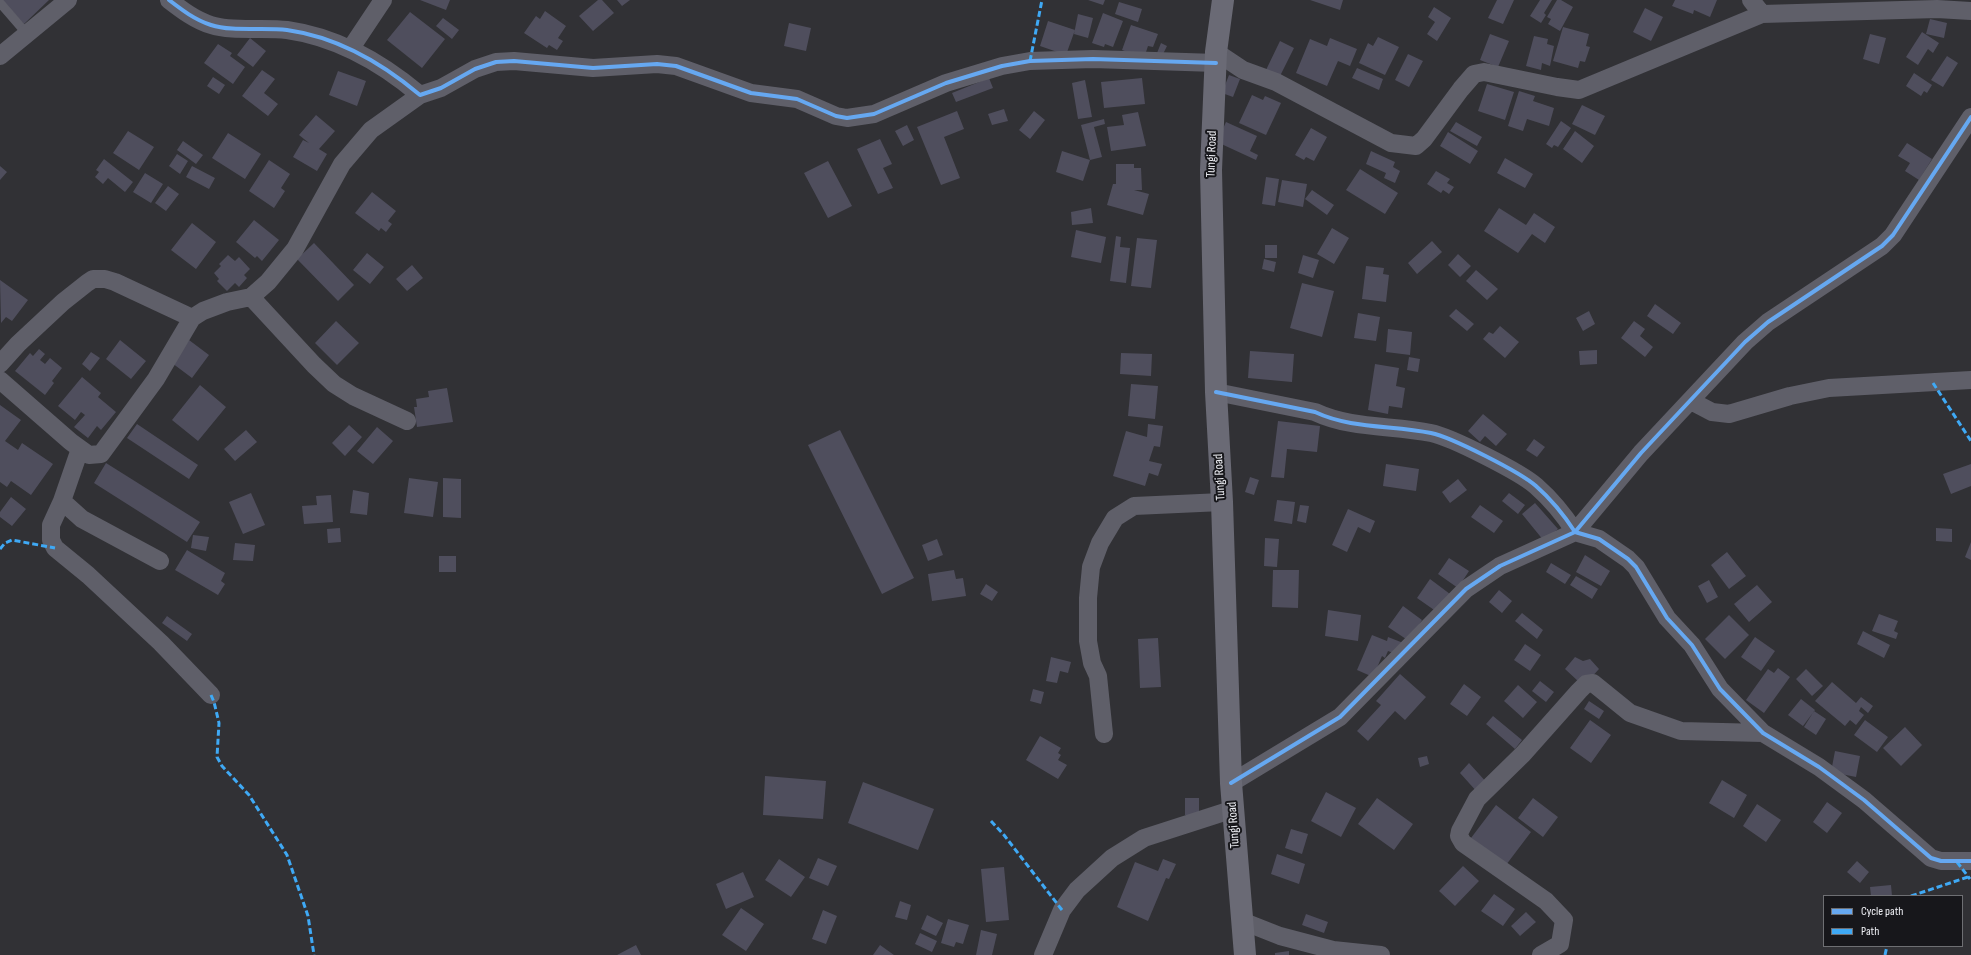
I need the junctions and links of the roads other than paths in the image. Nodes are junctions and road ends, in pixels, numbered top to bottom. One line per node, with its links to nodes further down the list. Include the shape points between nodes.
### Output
1 (68, 0): 10 (street)
2 (169, 0): 11 (street, via 194,18 211,25 286,30)
3 (383, 0): 11 (street)
4 (1223, 0): 13 (main road, Tungi Road)
5 (1751, 0): 9 (street)
6 (0, 3): 10 (lane)
7 (1937, 5): 8 (street); 9 (street)
8 (1971, 11)
9 (1762, 14): 13 (street, via 1579,90 1484,72 1474,74 1416,146 1392,143 1276,82)
10 (27, 34): 12 (street)
11 (351, 48): 14 (street, via 400,78)
12 (0, 56)
13 (1216, 57): 14 (street, via 1030,61 1002,66 946,83 874,114 847,118 836,116 797,99 751,93 676,66 657,64 593,68 514,61 496,62); 21 (main road, Tungi Road, via 1211,170)
14 (420, 95): 16 (street, via 371,130 342,164 295,248 268,282)
15 (1971, 117): 22 (street, via 1893,235 1882,246 1768,322 1730,355)
16 (252, 297): 17 (street, via 227,302); 23 (street, via 334,384)
17 (192, 318): 18 (street, via 115,282 93,279 63,302); 24 (street, via 156,379 106,449 101,454 94,455)
18 (0, 364)
19 (0, 380): 24 (street)
20 (1971, 380): 22 (street, via 1829,388 1790,396 1729,414 1712,412)
21 (1216, 392): 26 (main road, Tungi Road); 27 (street, via 1315,412 1328,419 1354,424 1432,433 1469,449 1535,485 1562,512)
22 (1691, 400): 27 (street, via 1641,453)
23 (407, 422)
24 (80, 449): 25 (street)
25 (62, 501): 28 (street, via 82,519); 29 (street, via 51,525 51,540 55,548 162,644)
26 (1222, 502): 31 (street, via 1134,506 1114,518 1100,544 1091,567 1088,641 1092,663 1098,676); 32 (main road, Tungi Road)
27 (1575, 532): 30 (street, via 1599,539 1636,566 1667,618 1692,645 1720,689); 32 (street, via 1500,566 1466,589 1340,717)
28 (160, 561)
29 (211, 695)
30 (1763, 733): 34 (street, via 1819,767 1864,800 1930,858 1941,861); 39 (street, via 1681,730 1630,713 1593,683 1586,684 1578,691 1523,754 1477,799 1459,836 1463,843 1546,901 1564,920 1560,944)
31 (1104, 734)
32 (1231, 783): 33 (main road, Tungi Road)
33 (1234, 809): 35 (main road, Tungi Road); 36 (street, via 1144,838 1112,858 1077,890 1062,910)
34 (1971, 861)
35 (1242, 921): 37 (main road, Tungi Road); 38 (street, via 1280,936 1333,950)
36 (1043, 955)
37 (1245, 955)
38 (1381, 955)
39 (1541, 955)

